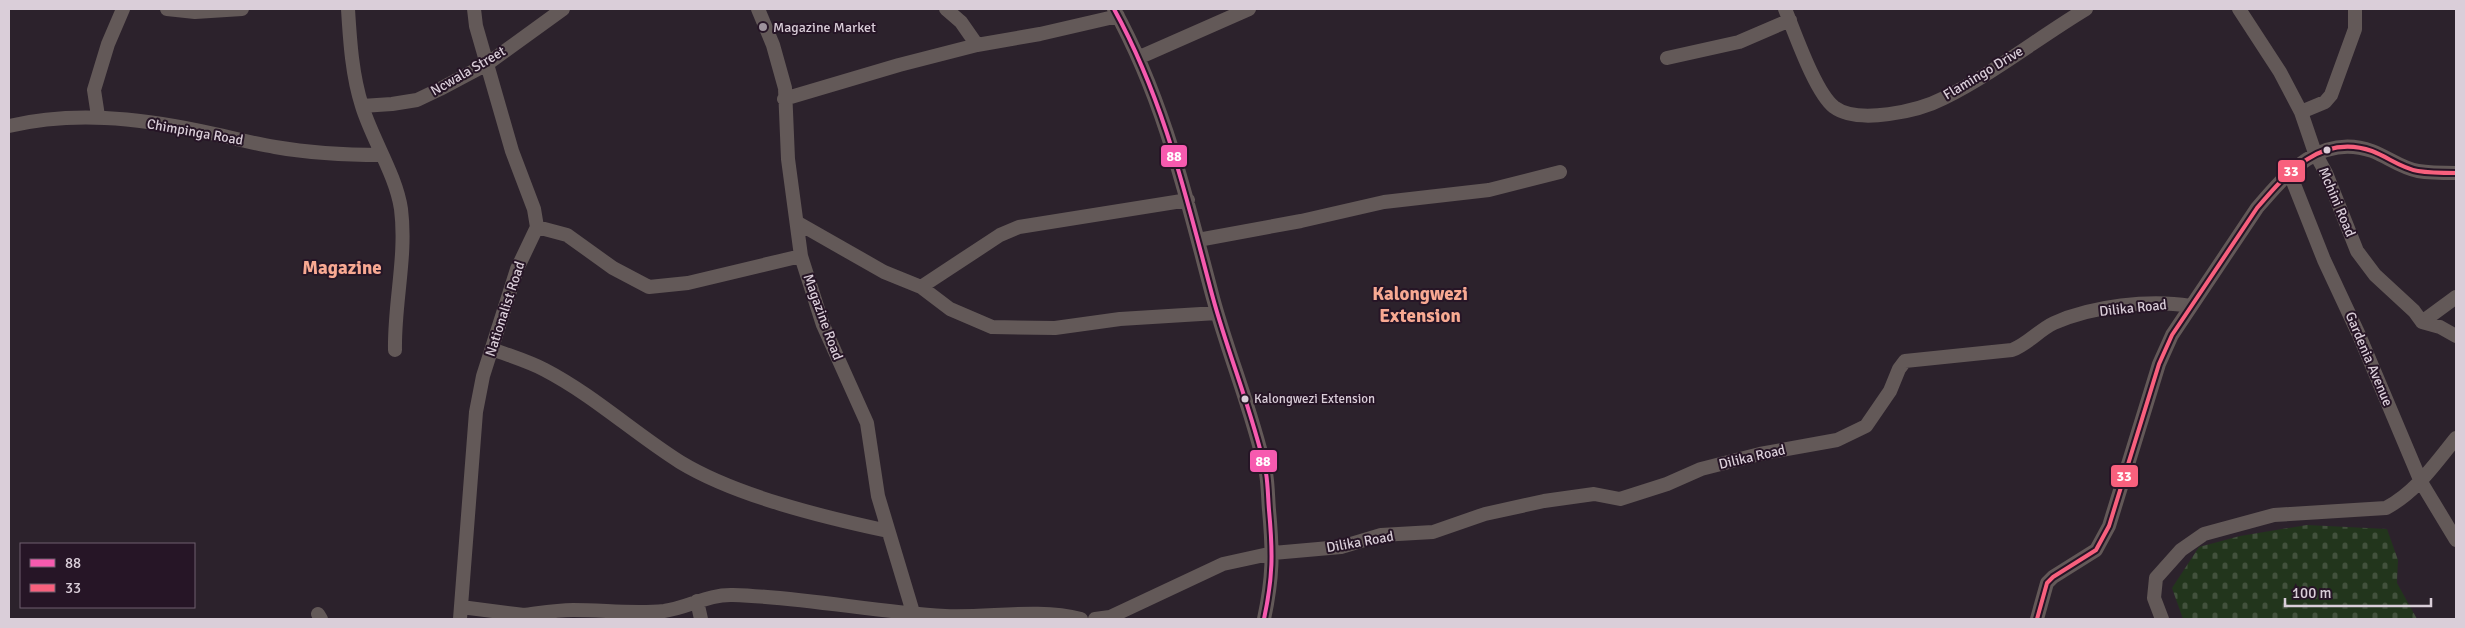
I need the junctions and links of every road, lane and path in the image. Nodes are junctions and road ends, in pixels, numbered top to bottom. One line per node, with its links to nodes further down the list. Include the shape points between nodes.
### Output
1 (123, 9): 22 (street, via 94,90)
2 (167, 9): 3 (street, via 195,12)
3 (242, 9)
4 (348, 9): 20 (street, via 350,47)
5 (474, 9): 18 (street)
6 (563, 9): 18 (street, Ncwala Street)
7 (758, 9): 19 (street, Magazine Road, via 781,71)
8 (946, 9): 15 (street, via 961,22)
9 (1249, 9): 16 (street)
10 (2086, 9): 14 (street, Flamingo Drive, via 1942,100 1876,116 1844,114 1822,95)
11 (2239, 9): 21 (street, Mchini Road, via 2280,72)
12 (2355, 9): 21 (street, via 2355,30 2331,95 2326,102)
13 (1116, 12): 15 (street, via 1040,34); 16 (street)
14 (1788, 14): 17 (street, via 1740,42)
15 (977, 45): 19 (street)
16 (1140, 57): 29 (street, via 1160,106)
17 (1667, 58)
18 (487, 64): 20 (street, Ncwala Street, via 417,100); 31 (street)
19 (784, 99): 30 (street, Magazine Road, via 788,159)
20 (362, 106): 25 (street)
21 (2301, 112): 24 (street, Mchini Road)
22 (98, 116): 23 (street, Chimpinga Road, via 64,116); 25 (street, Chimpinga Road, via 199,130 274,147 343,155)
23 (9, 126)
24 (2315, 153): 27 (street, via 2351,146 2413,170); 28 (street); 38 (street, Mchini Road, via 2357,251 2374,275)
25 (381, 155): 41 (street, via 400,208 402,243)
26 (1560, 172): 32 (street, via 1489,190 1384,202)
27 (2456, 173)
28 (2290, 174): 36 (street, via 2257,208); 43 (street, Gardenia Avenue)
29 (1188, 200): 32 (street); 34 (street, via 1019,227)
30 (798, 223): 33 (street, Magazine Road); 34 (street, via 884,272)
31 (537, 227): 33 (street, via 567,235 613,268 649,287 688,283); 40 (street, Nationalist Road, via 517,269)
32 (1198, 240): 37 (street)
33 (801, 256): 44 (street, Magazine Road, via 823,325 867,423 878,496)
34 (921, 287): 37 (street, via 950,309 974,321 1006,329 1055,328)
35 (2456, 297): 38 (street)
36 (2190, 306): 46 (street, Dilika Road, via 2169,302 2105,308 2054,324 2012,350 1905,361 1890,391 1866,426 1844,438 1701,469 1620,499 1594,494 1544,501 1485,514 1433,532 1381,536 1341,547); 55 (street, via 2159,364 2102,542 2088,556 2053,576 2047,584)
37 (1218, 313): 46 (street, via 1266,474)
38 (2422, 322): 39 (street, Mchini Road)
39 (2456, 336)
40 (492, 349): 44 (street, via 545,370 594,400 681,462 721,482 836,520); 48 (street, Nationalist Road, via 476,412)
41 (395, 350)
42 (2456, 438): 43 (street)
43 (2421, 482): 45 (street, Gardenia Avenue); 56 (street, via 2386,508 2274,516 2204,534 2181,550 2156,578 2154,598)
44 (888, 531): 50 (street, Magazine Road)
45 (2456, 540)
46 (1273, 553): 53 (street, via 1223,564 1110,617); 54 (street, via 1272,582)
47 (697, 601): 49 (street, via 664,611 614,614 572,610); 50 (street, via 711,596 732,595 792,599); 51 (street)
48 (460, 613): 49 (street)
49 (521, 617)
50 (915, 617): 52 (street, via 1055,614)
51 (701, 619)
52 (1081, 619)
53 (1095, 619)
54 (1264, 619)
55 (2037, 619)
56 (2162, 619)

